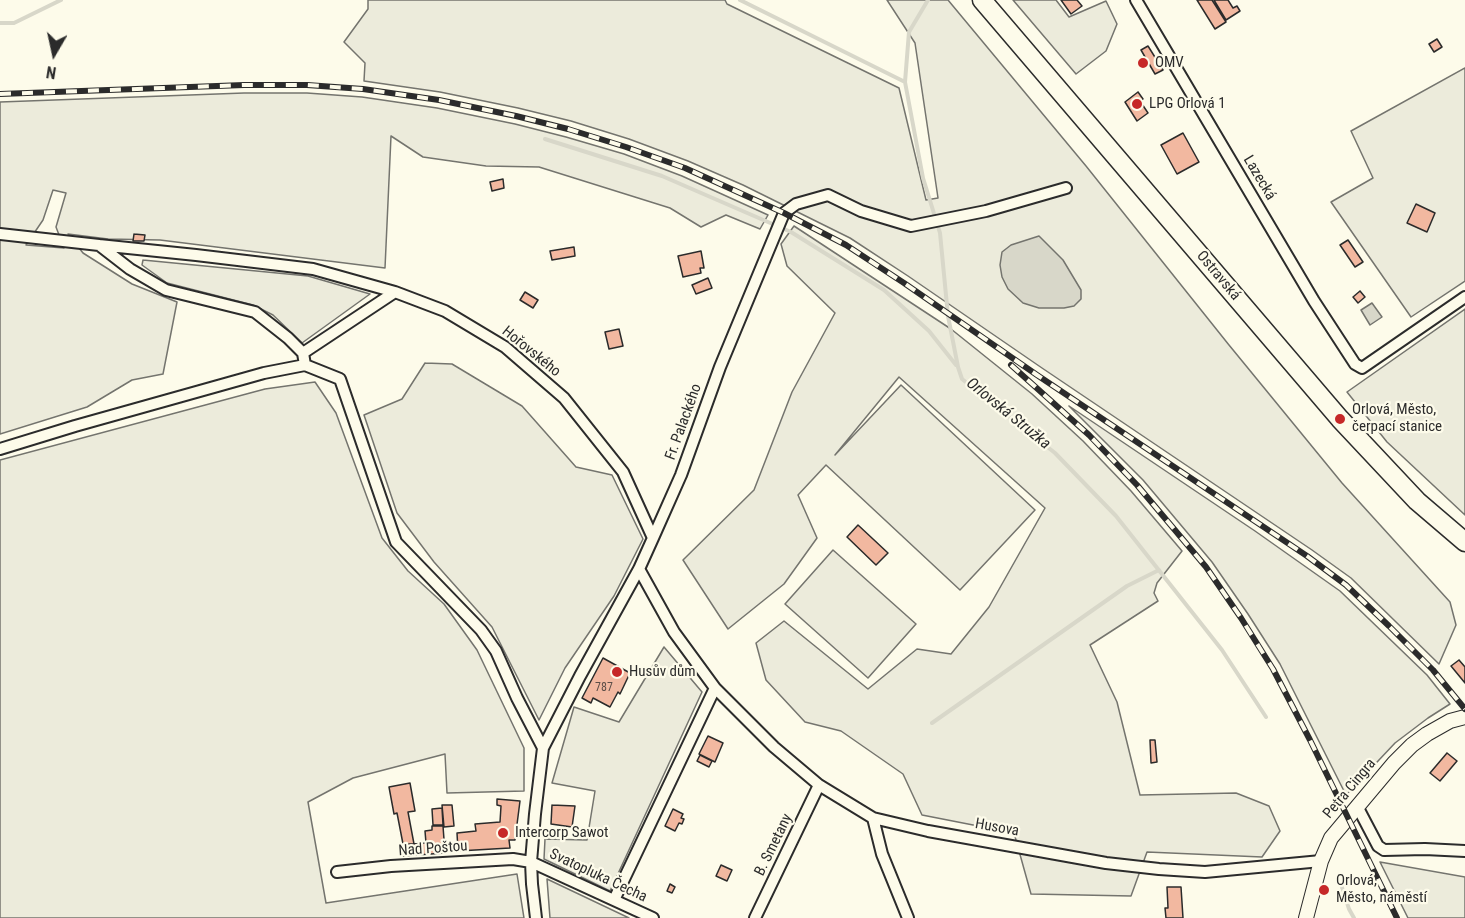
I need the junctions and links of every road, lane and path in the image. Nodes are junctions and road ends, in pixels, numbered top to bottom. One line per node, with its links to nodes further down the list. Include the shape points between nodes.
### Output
1 (982, 0): 12 (main road, Ostravská, via 1340,419 1418,501)
2 (1136, 0): 7 (street, Lazecká, via 1355,364 1362,368)
3 (1066, 188): 11 (street, Fr. Palackého, via 986,211 911,226 861,211 828,195 796,204 784,213)
4 (0, 234): 5 (street)
5 (99, 245): 6 (street, Hořovského, via 313,269); 8 (street, via 130,270 166,290 255,312)
6 (396, 292): 8 (street); 11 (street, Hořovského, via 445,310 505,347 564,398 623,472)
7 (1465, 297)
8 (303, 353): 9 (street)
9 (305, 365): 10 (street, via 252,376); 16 (street, via 339,379 396,542 481,630 496,651)
10 (0, 449)
11 (653, 538): 13 (street, Fr. Palackého)
12 (1465, 542)
13 (639, 569): 14 (street, Husova, via 674,632); 16 (street, Fr. Palackého)
14 (714, 688): 17 (street, Husova, via 774,747); 24 (street)
15 (1465, 717): 18 (street, Petra Cingra, via 1450,721 1412,745)
16 (543, 748): 22 (street, Fr. Palackého)
17 (819, 784): 19 (street, Husova); 27 (street, B. Smetany)
18 (1357, 806): 20 (street, via 1378,846 1384,850); 21 (street, Petra Cingra, via 1331,838)
19 (873, 818): 21 (street, Husova, via 1106,863 1159,869 1205,872); 28 (street, via 882,854)
20 (1465, 851)
21 (1322, 861): 29 (street, Petra Cingra)
22 (531, 862): 23 (street, Nad Poštou, via 513,859); 24 (street, Svatopluka Čecha); 25 (street, Fr. Palackého)
23 (337, 872)
24 (614, 900): 26 (street, Svatopluka Čecha)
25 (536, 918)
26 (653, 918)
27 (755, 918)
28 (908, 918)
29 (1306, 918)

